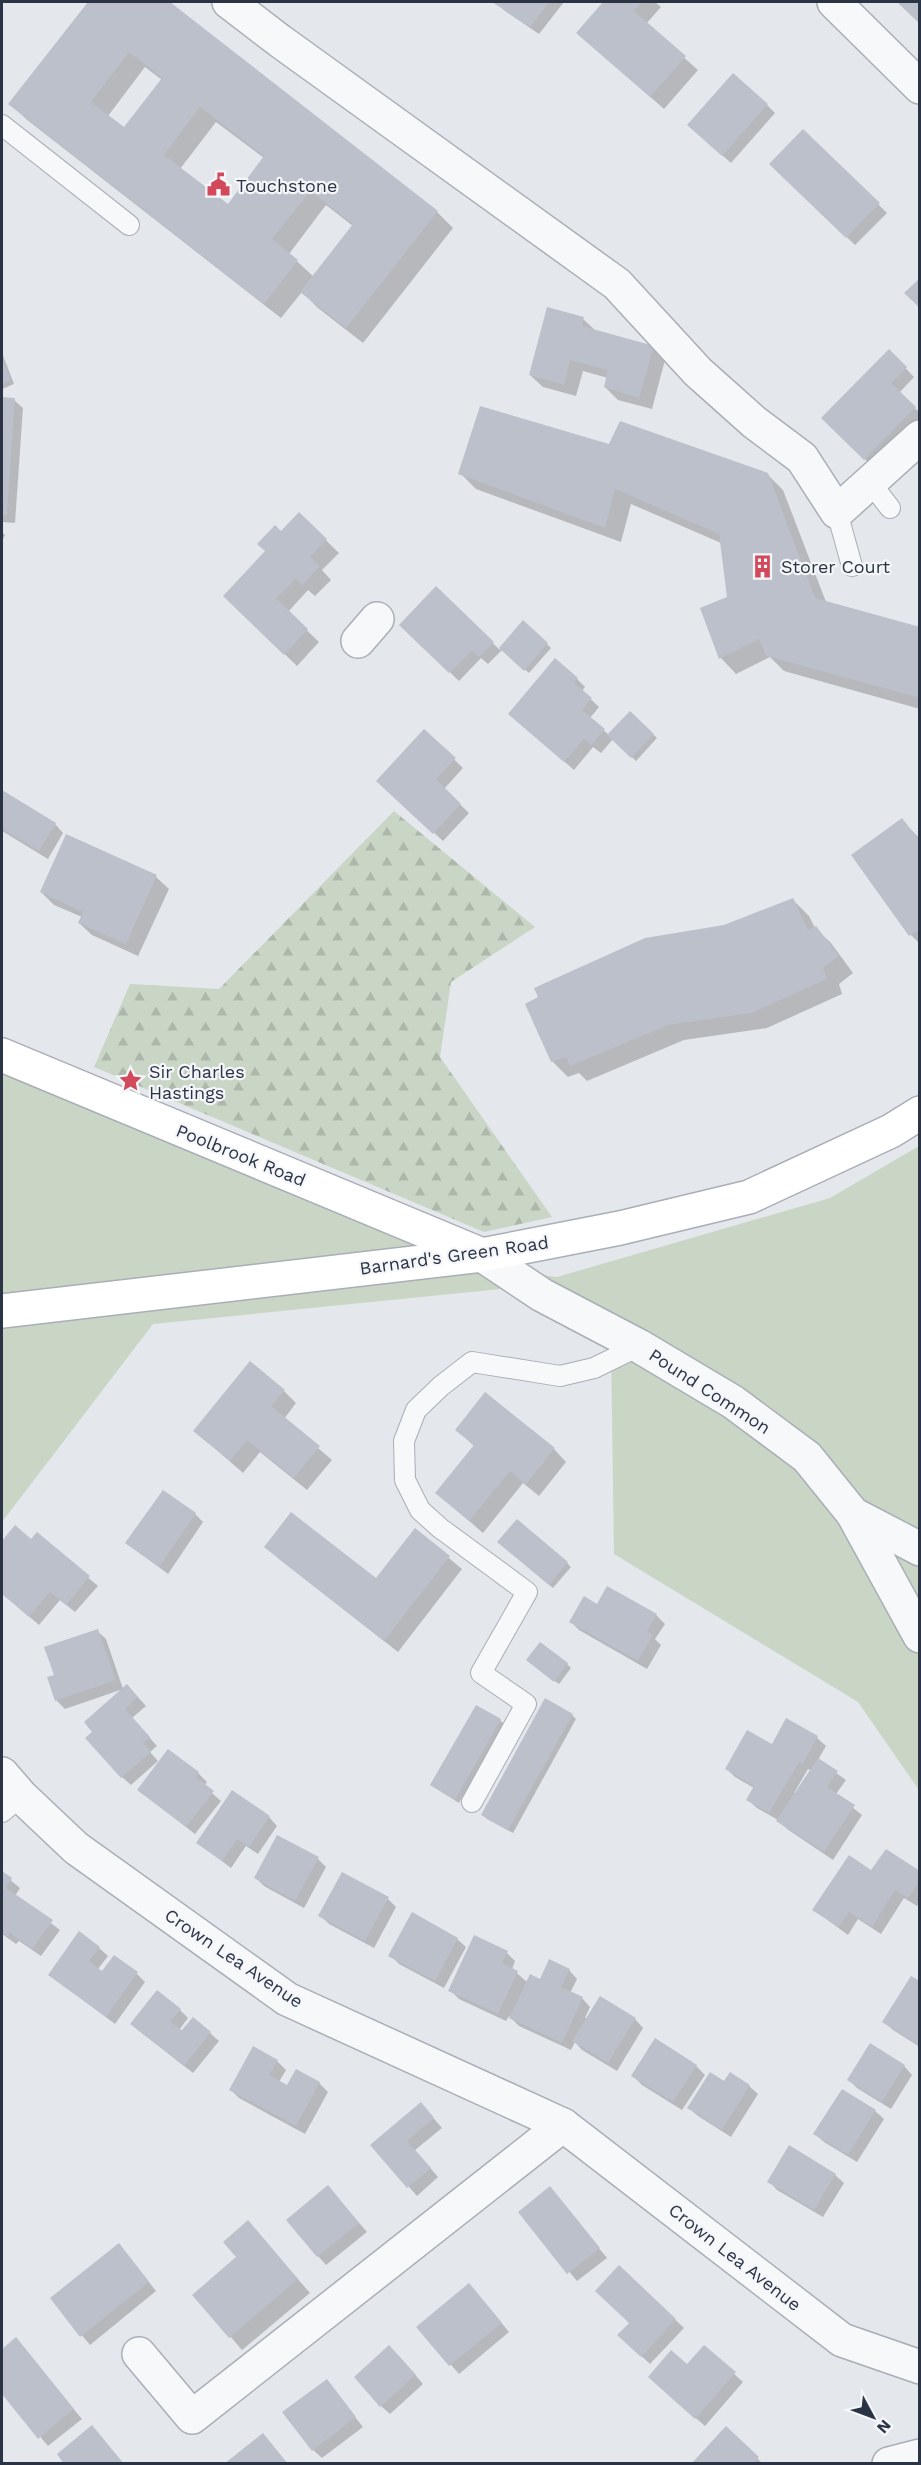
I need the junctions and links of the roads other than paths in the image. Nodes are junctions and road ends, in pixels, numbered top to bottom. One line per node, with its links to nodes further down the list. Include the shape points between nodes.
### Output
1 (229, 2): 9 (street, via 617,284 698,372 802,458)
2 (834, 2): 3 (street)
3 (920, 87)
4 (2, 125): 5 (lane)
5 (129, 225)
6 (920, 437): 7 (street)
7 (870, 482): 8 (lane); 9 (street)
8 (890, 508)
9 (837, 512): 10 (lane)
10 (852, 566)
11 (2, 1055): 13 (main road, Poolbrook Road)
12 (920, 1113): 13 (main road, Barnard's Green Road, via 891,1131 749,1197)
13 (482, 1255): 14 (main road, Barnard's Green Road); 15 (street, Pound Common, via 542,1295)
14 (2, 1311)
15 (639, 1346): 16 (street, Pound Common, via 733,1402 807,1457); 20 (lane, via 594,1368 560,1377 472,1362 416,1410 404,1441 405,1480 420,1510 527,1592 481,1673 526,1704)
16 (853, 1514): 17 (street, Pound Common); 18 (street)
17 (920, 1549)
18 (920, 1636)
19 (6, 1792): 21 (street, Crown Lea Avenue, via 76,1848 287,1999)
20 (472, 1802)
21 (562, 2126): 22 (street, via 192,2418); 23 (street, Crown Lea Avenue, via 842,2340)
22 (139, 2354)
23 (920, 2367)
24 (920, 2456): 25 (street)
25 (889, 2463)

